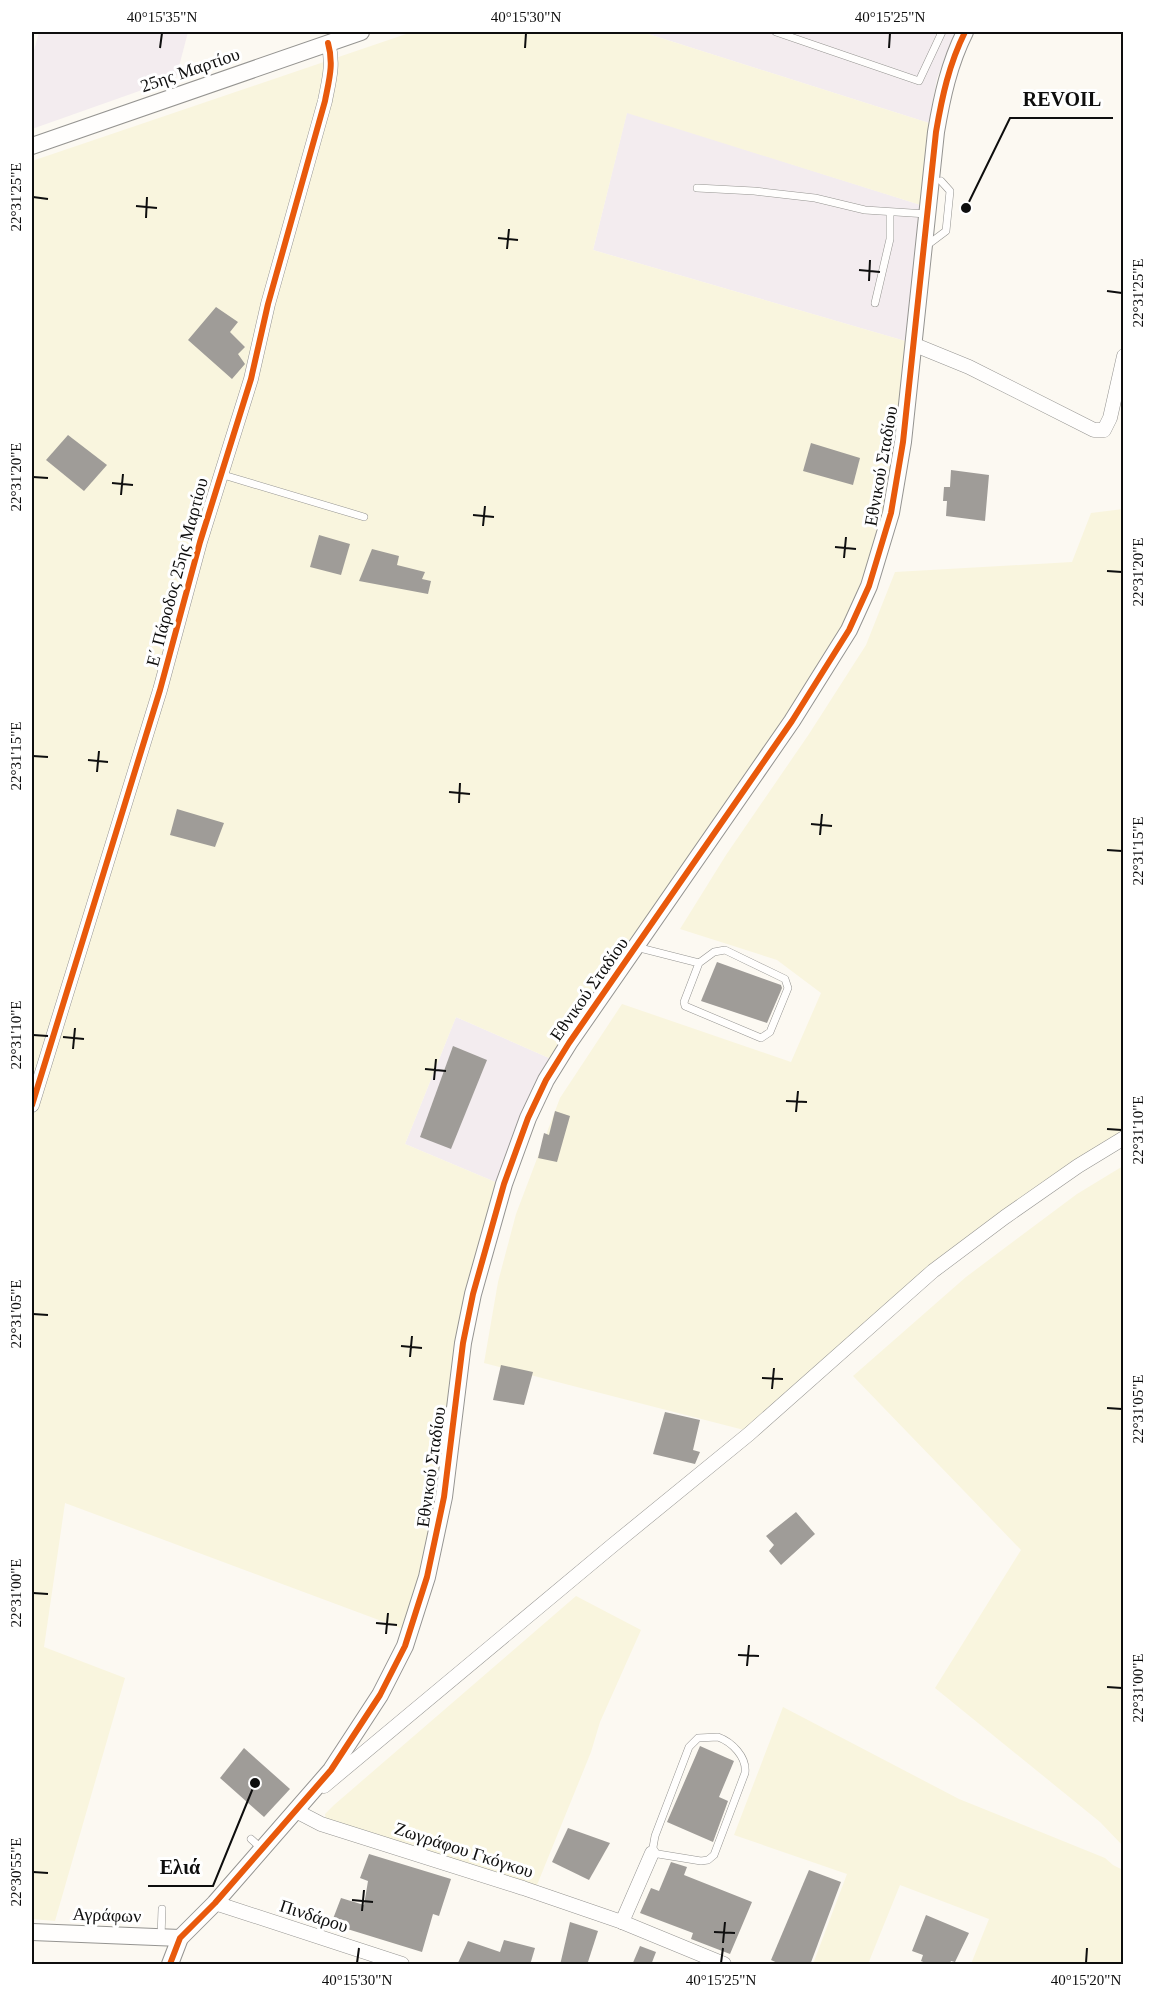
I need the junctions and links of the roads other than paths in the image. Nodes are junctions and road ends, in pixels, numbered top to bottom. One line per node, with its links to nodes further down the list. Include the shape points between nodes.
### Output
1 (361, 32): 5 (street, 25ης Μαρτίου)
2 (776, 32): 3 (lane, via 919,81)
3 (942, 32)
4 (965, 32): 10 (street, Εθνικού Σταδίου, via 942,94)
5 (327, 43): 6 (street, 25ης Μαρτίου); 15 (street, Ε΄ Πάροδος 25ης Μαρτίου, via 332,70 251,379)
6 (32, 146)
7 (941, 181): 11 (lane, via 950,191 945,231)
8 (697, 188): 9 (lane, via 815,198)
9 (890, 213): 10 (lane); 12 (lane, via 890,239)
10 (927, 214): 11 (street, Εθνικού Σταδίου)
11 (924, 248): 13 (street, Εθνικού Σταδίου)
12 (875, 303)
13 (915, 345): 14 (street, via 969,367 1094,430 1104,430 1110,418); 17 (street, Εθνικού Σταδίου, via 891,513 869,586 849,630 792,721)
14 (1124, 356)
15 (220, 474): 16 (lane); 19 (street, Ε΄ Πάροδος 25ης Μαρτίου, via 160,690)
16 (364, 517)
17 (636, 946): 18 (lane); 21 (street, Εθνικού Σταδίου, via 546,1080 504,1184 463,1343 436,1541 405,1646 380,1695 331,1770)
18 (699, 963): 18 (lane, via 714,952 725,950 785,979 788,988 766,1036 760,1038 688,1009 684,1002)
19 (32, 1105)
20 (1124, 1138): 21 (street, via 1078,1166 933,1271 749,1434)
21 (300, 1807): 23 (street, Εθνικού Σταδίου, via 256,1844); 25 (street, Ζωγράφου Γκόγκου, via 321,1824)
22 (652, 1853): 22 (lane, via 701,1861 714,1855 746,1766 725,1739 698,1738 689,1747); 25 (street)
23 (215, 1903): 28 (street, Εθνικού Σταδίου); 30 (street, Πινδάρου)
24 (162, 1909): 27 (lane)
25 (622, 1922): 31 (street, Ζωγράφου Γκόγκου)
26 (32, 1932): 27 (street, Αγράφων)
27 (161, 1937): 28 (street, Αγράφων)
28 (180, 1938): 29 (street)
29 (170, 1965)
30 (402, 1965)
31 (724, 1965)

